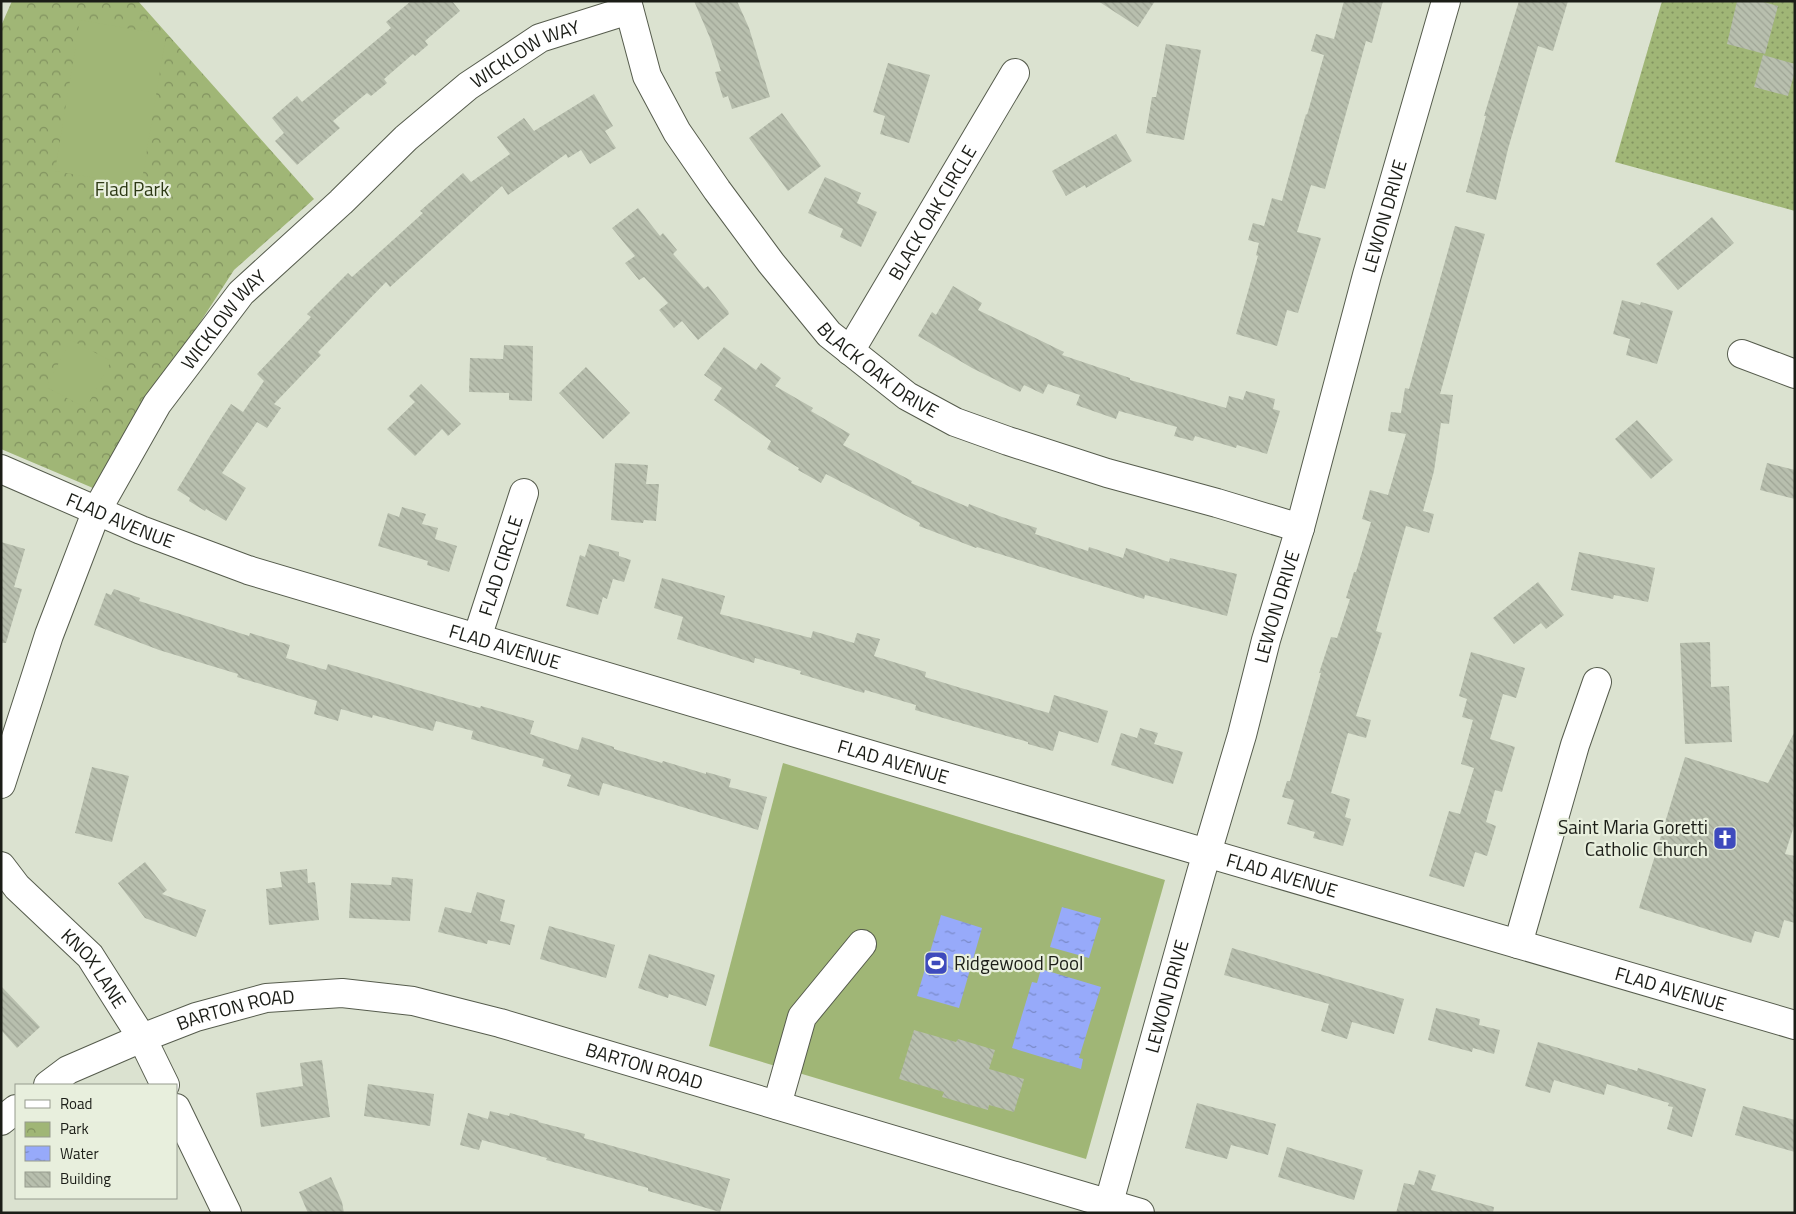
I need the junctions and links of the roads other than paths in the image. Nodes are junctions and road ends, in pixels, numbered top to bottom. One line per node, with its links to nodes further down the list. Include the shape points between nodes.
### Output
1 (1446, 1): 10 (street, LEWON DRIVE, via 1367,276)
2 (628, 6): 4 (street, BLACK OAK DRIVE, via 647,76 677,132 771,263 829,334); 9 (street, WICKLOW WAY, via 540,38 468,86 406,138 241,293 157,404)
3 (1016, 73): 4 (street, BLACK OAK CIRCLE)
4 (850, 351): 10 (street, BLACK OAK DRIVE, via 907,396 955,422 1107,473)
5 (1742, 354): 6 (street)
6 (1795, 374)
7 (1, 468): 9 (street, FLAD AVENUE)
8 (524, 493): 11 (street, FLAD CIRCLE)
9 (98, 510): 11 (street, FLAD AVENUE, via 141,530 248,570); 13 (street, WICKLOW WAY, via 49,635)
10 (1300, 528): 14 (street, LEWON DRIVE)
11 (477, 638): 14 (street, FLAD AVENUE)
12 (1597, 682): 17 (street, via 1575,745)
13 (1, 784)
14 (1207, 852): 17 (street, FLAD AVENUE); 26 (street, LEWON DRIVE)
15 (1, 866): 19 (street, KNOX LANE, via 17,886 90,956)
16 (862, 944): 22 (street, via 802,1018)
17 (1518, 944): 18 (street, FLAD AVENUE)
18 (1795, 1025)
19 (142, 1038): 20 (street, BARTON ROAD, via 68,1070); 21 (street, KNOX LANE); 22 (street, BARTON ROAD, via 196,1017 266,998 342,993 422,1003 500,1023)
20 (49, 1084)
21 (165, 1084)
22 (777, 1105): 26 (street, BARTON ROAD)
23 (15, 1110): 25 (street)
24 (178, 1112): 27 (street)
25 (1, 1121)
26 (1107, 1208): 28 (street, BARTON ROAD)
27 (227, 1213)
28 (1140, 1213)

